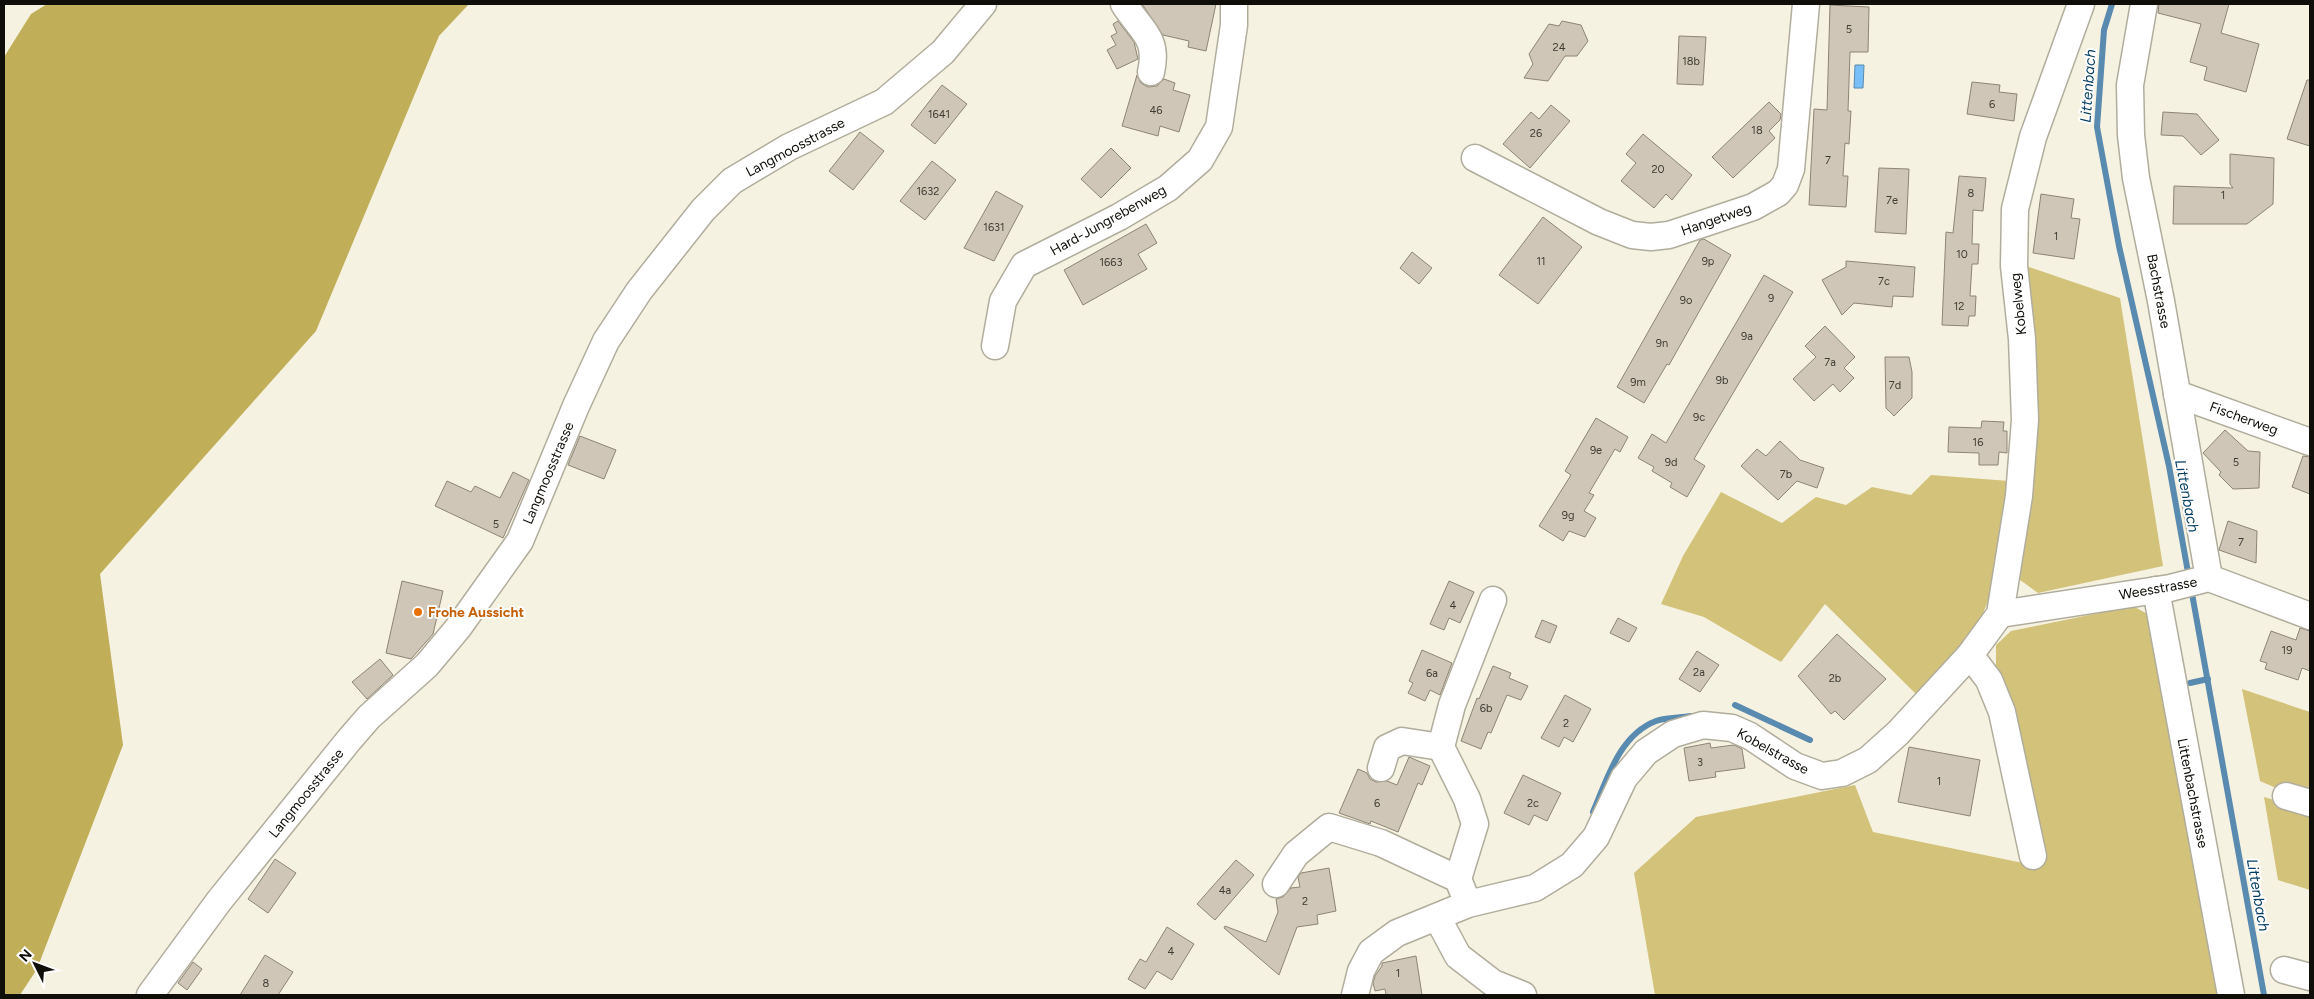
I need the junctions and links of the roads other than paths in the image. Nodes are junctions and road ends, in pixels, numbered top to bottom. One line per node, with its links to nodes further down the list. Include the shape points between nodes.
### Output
1 (983, 4): 27 (street, Langmoosstrasse, via 944,52 884,102 781,152 732,181 703,210 639,291 606,341 520,541 458,628 427,664 369,717 349,740 219,900)
2 (1124, 4): 7 (street, via 1138,20 1152,45)
3 (1234, 4): 9 (street, Hard-Jungrebenweg, via 1234,25 1219,127 1200,160 1168,188 1024,265 1003,301)
4 (1806, 4): 8 (street, Hangetweg, via 1791,169 1785,186 1753,207 1670,235 1632,235 1599,222)
5 (2081, 4): 15 (street, Kobelweg, via 2033,136 2014,209 2014,266 2022,338 2025,420 2018,496)
6 (2144, 4): 10 (street, Bachstrasse, via 2130,85 2131,135 2136,178 2162,301)
7 (1151, 72)
8 (1475, 158)
9 (995, 346)
10 (2177, 394): 11 (street, Fischerweg); 12 (street, Bachstrasse)
11 (2310, 442)
12 (2206, 579): 13 (street, Weesstrasse); 16 (street, Weesstrasse)
13 (2163, 589): 15 (street, Weesstrasse); 30 (street, Littenbachstrasse)
14 (1493, 600): 18 (street, via 1452,705)
15 (2000, 614): 17 (street, Kobelstrasse)
16 (2310, 616)
17 (1970, 655): 20 (street, via 1989,680 2002,712); 23 (street, Kobelstrasse, via 1898,733 1868,760 1842,772 1822,776 1796,766 1732,728 1703,725 1673,734 1646,752 1624,778 1596,837 1572,865 1535,888)
18 (1441, 747): 19 (street, via 1402,741 1387,748); 21 (street, via 1467,799 1475,824)
19 (1381, 768)
20 (2033, 856)
21 (1458, 880): 22 (street, via 1381,843 1330,827 1296,854); 23 (street)
22 (1276, 884)
23 (1468, 904): 24 (street, Kobelstrasse)
24 (1437, 917): 28 (street, Kobelstrasse, via 1397,933 1371,952 1361,971); 29 (street, via 1458,956 1493,983)
25 (2284, 970): 26 (street)
26 (2310, 977)
27 (150, 995)
28 (1355, 995)
29 (1523, 995)
30 (2231, 995)

